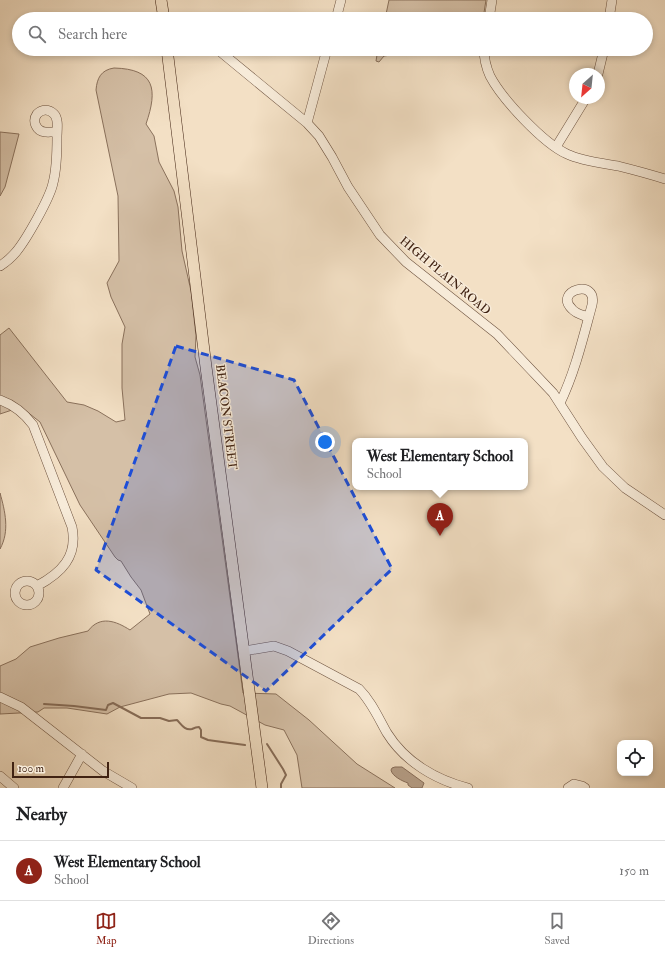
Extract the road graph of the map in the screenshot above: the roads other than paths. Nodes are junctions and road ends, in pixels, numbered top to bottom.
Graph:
1 (161, 0) edge
2 (341, 0) edge
3 (492, 0) edge
4 (612, 0) edge
5 (163, 12) edge
6 (338, 12) edge
7 (490, 12) edge
8 (610, 12) edge
9 (168, 56) edge
10 (226, 56) edge
11 (325, 56) edge
12 (485, 56) edge
13 (602, 56) edge
14 (599, 68) edge
15 (582, 104) edge
16 (307, 123) junction
17 (57, 132) dead end
18 (556, 147) junction
19 (665, 179) edge
20 (0, 266) edge
21 (588, 317) dead end
22 (0, 400) edge
23 (560, 402) junction
24 (665, 515) edge
25 (37, 586) dead end
26 (244, 650) junction
27 (0, 696) edge
28 (82, 754) junction
29 (0, 776) edge
30 (14, 788) edge
31 (63, 788) edge
32 (132, 788) edge
33 (262, 788) edge
34 (468, 788) edge
35 (568, 788) edge
36 (585, 788) edge

1 - 5 main road
2 - 6 street
3 - 7 street
4 - 8 street
9 - 26 main road, BEACON STREET
10 - 16 street, HIGH PLAIN ROAD
11 - 16 street
12 - 18 street
13 - 14 street
15 - 18 street
16 - 23 street, HIGH PLAIN ROAD
17 - 20 street
18 - 19 street
21 - 23 street
22 - 25 street
23 - 24 street, HIGH PLAIN ROAD
26 - 33 main road, BEACON STREET
26 - 34 street
27 - 28 street
28 - 31 street
28 - 32 street
29 - 30 street
35 - 36 street

